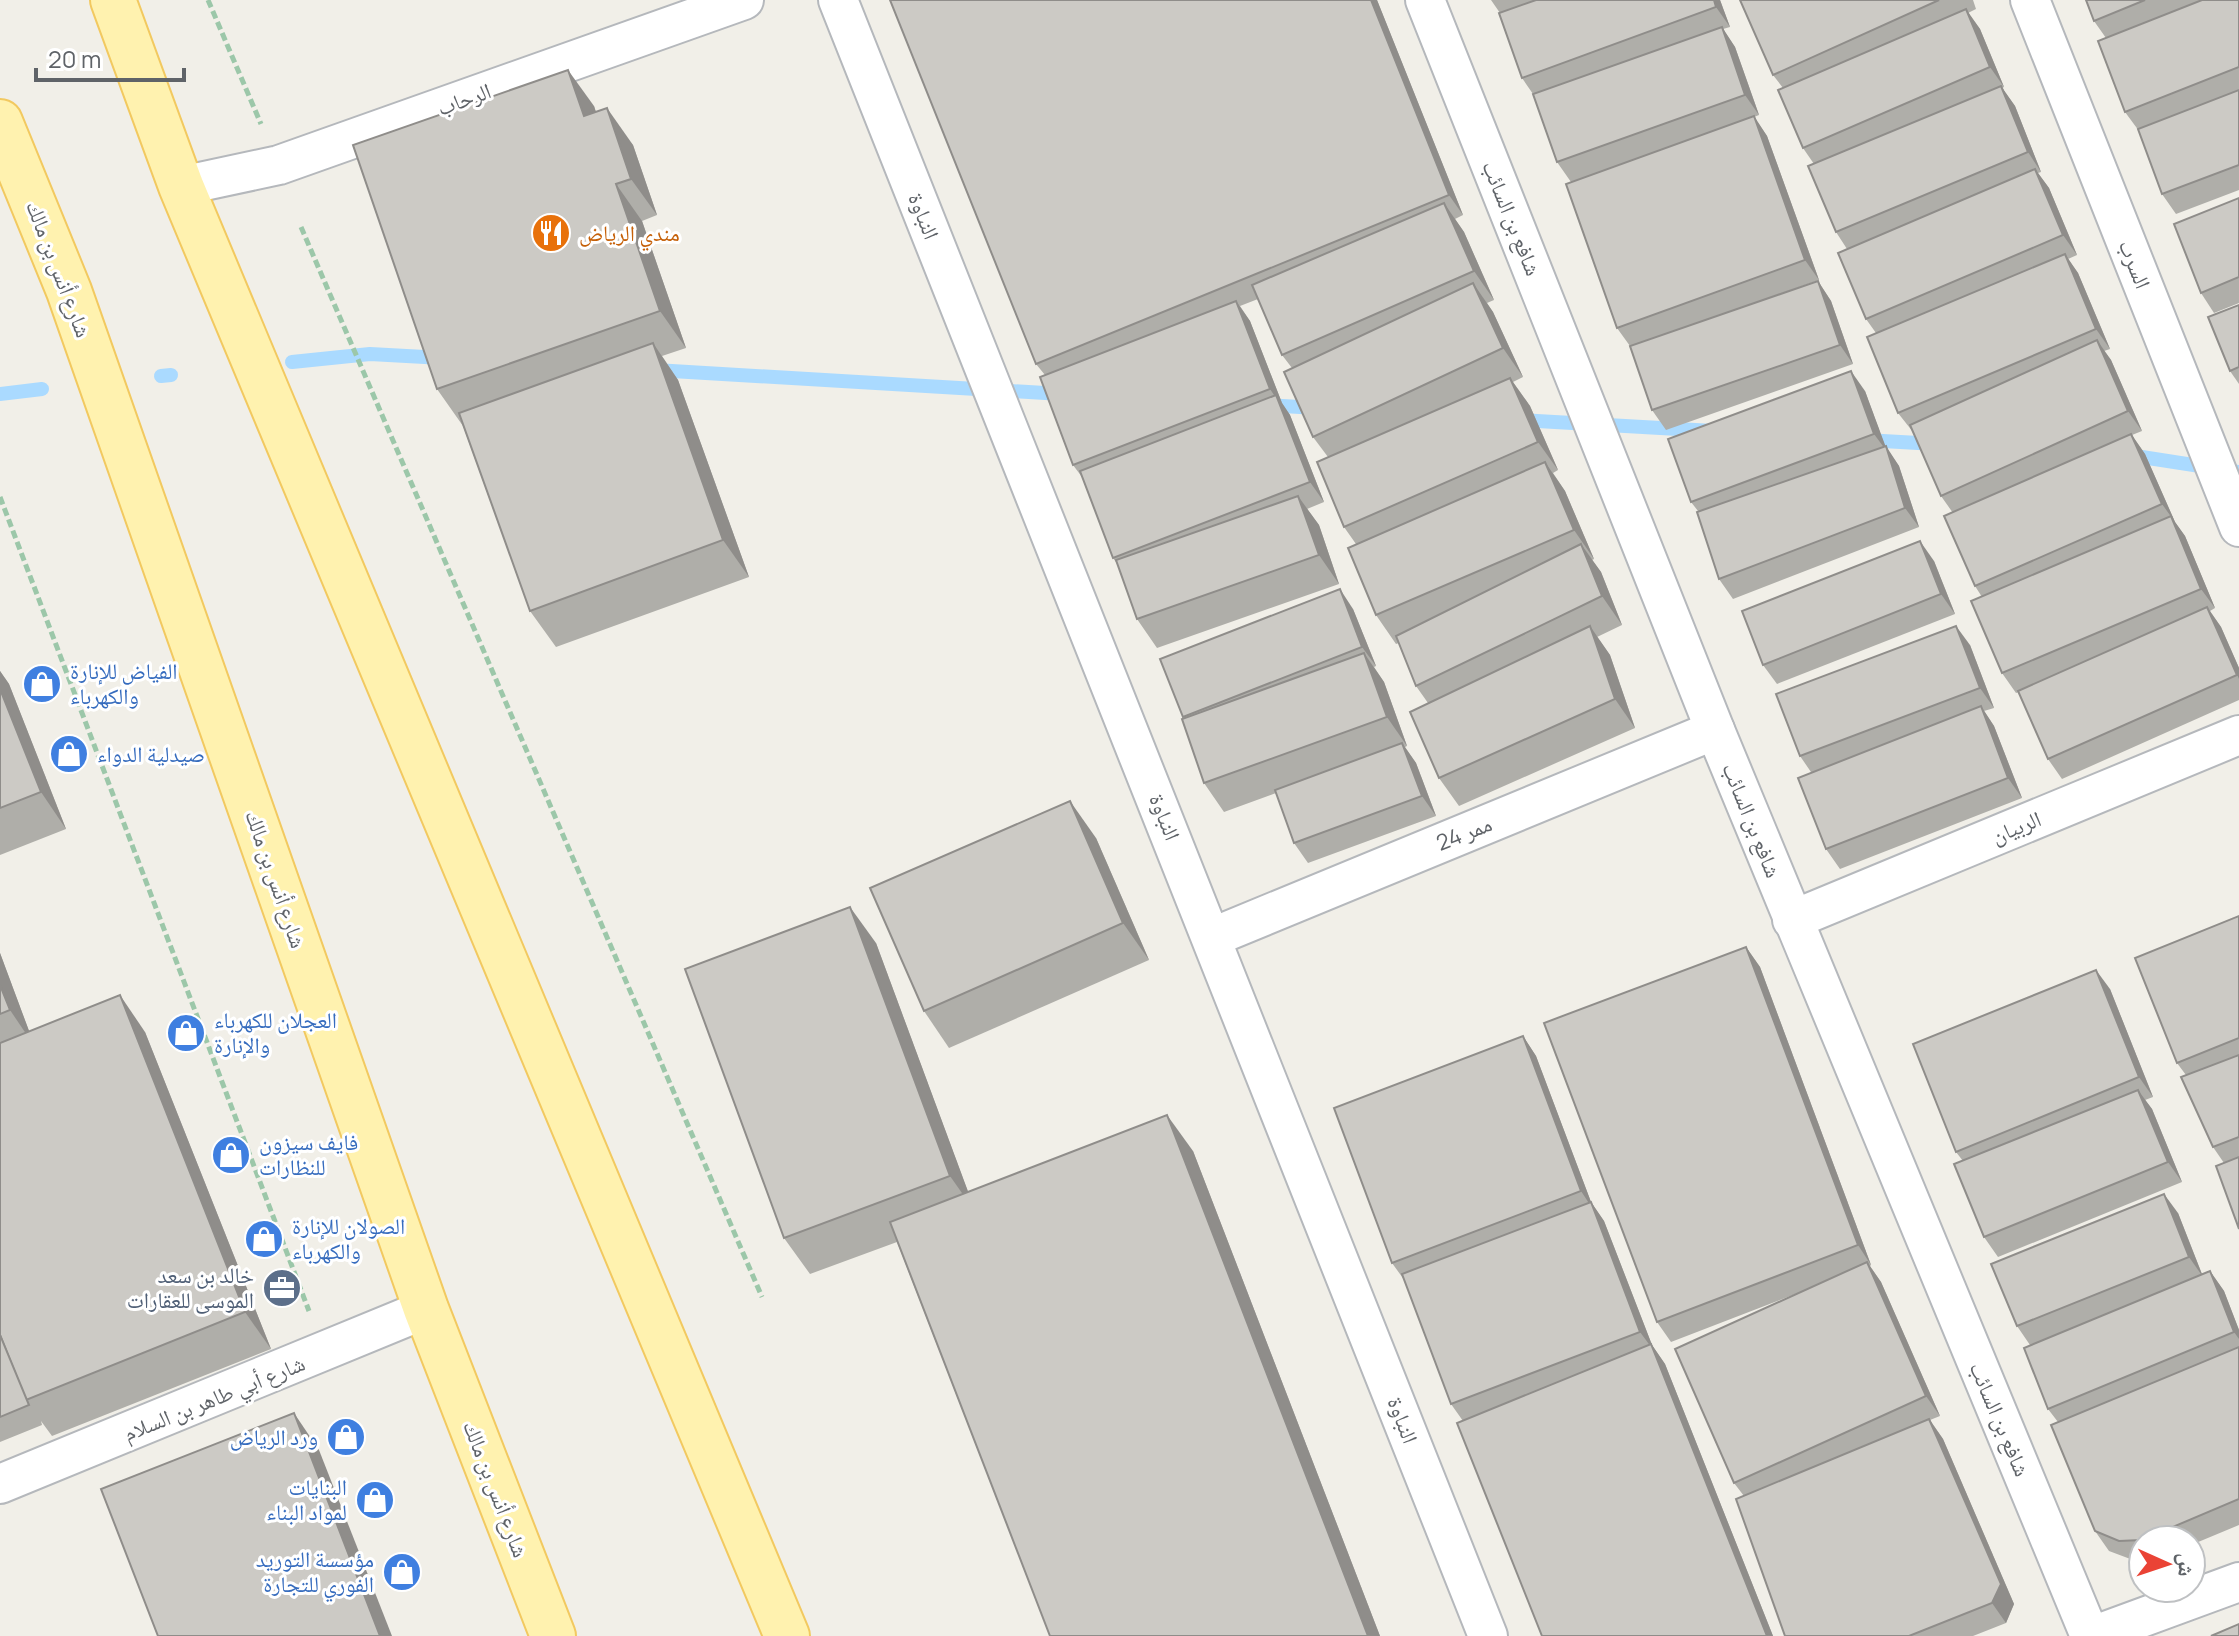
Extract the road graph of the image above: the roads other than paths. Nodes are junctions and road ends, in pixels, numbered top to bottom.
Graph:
1 (113, 0) edge
2 (744, 0) edge
3 (838, 0) edge
4 (1425, 0) edge
5 (2030, 0) edge
6 (0, 122) edge
7 (181, 186) junction
8 (2239, 527) edge
9 (1715, 730) junction
10 (2239, 735) edge
11 (1792, 920) junction
12 (1213, 937) junction
13 (426, 1309) junction
14 (0, 1484) edge
15 (2239, 1582) edge
16 (553, 1636) edge
17 (787, 1636) edge
18 (1488, 1636) edge
19 (2091, 1636) edge

1 - 7 main road
2 - 7 street, الرحاب
3 - 12 street, النباوة
4 - 9 street, شافع بن السائب
5 - 8 street, السرب
6 - 13 main road, شارع أنس بن مالك
7 - 17 main road
9 - 11 street, شافع بن السائب
9 - 12 street, ممر 24
10 - 11 street, الربيان
11 - 19 street, شافع بن السائب
12 - 18 street, النباوة
13 - 14 street, شارع أبي طاهر بن السلام
13 - 16 main road, شارع أنس بن مالك
15 - 19 street

